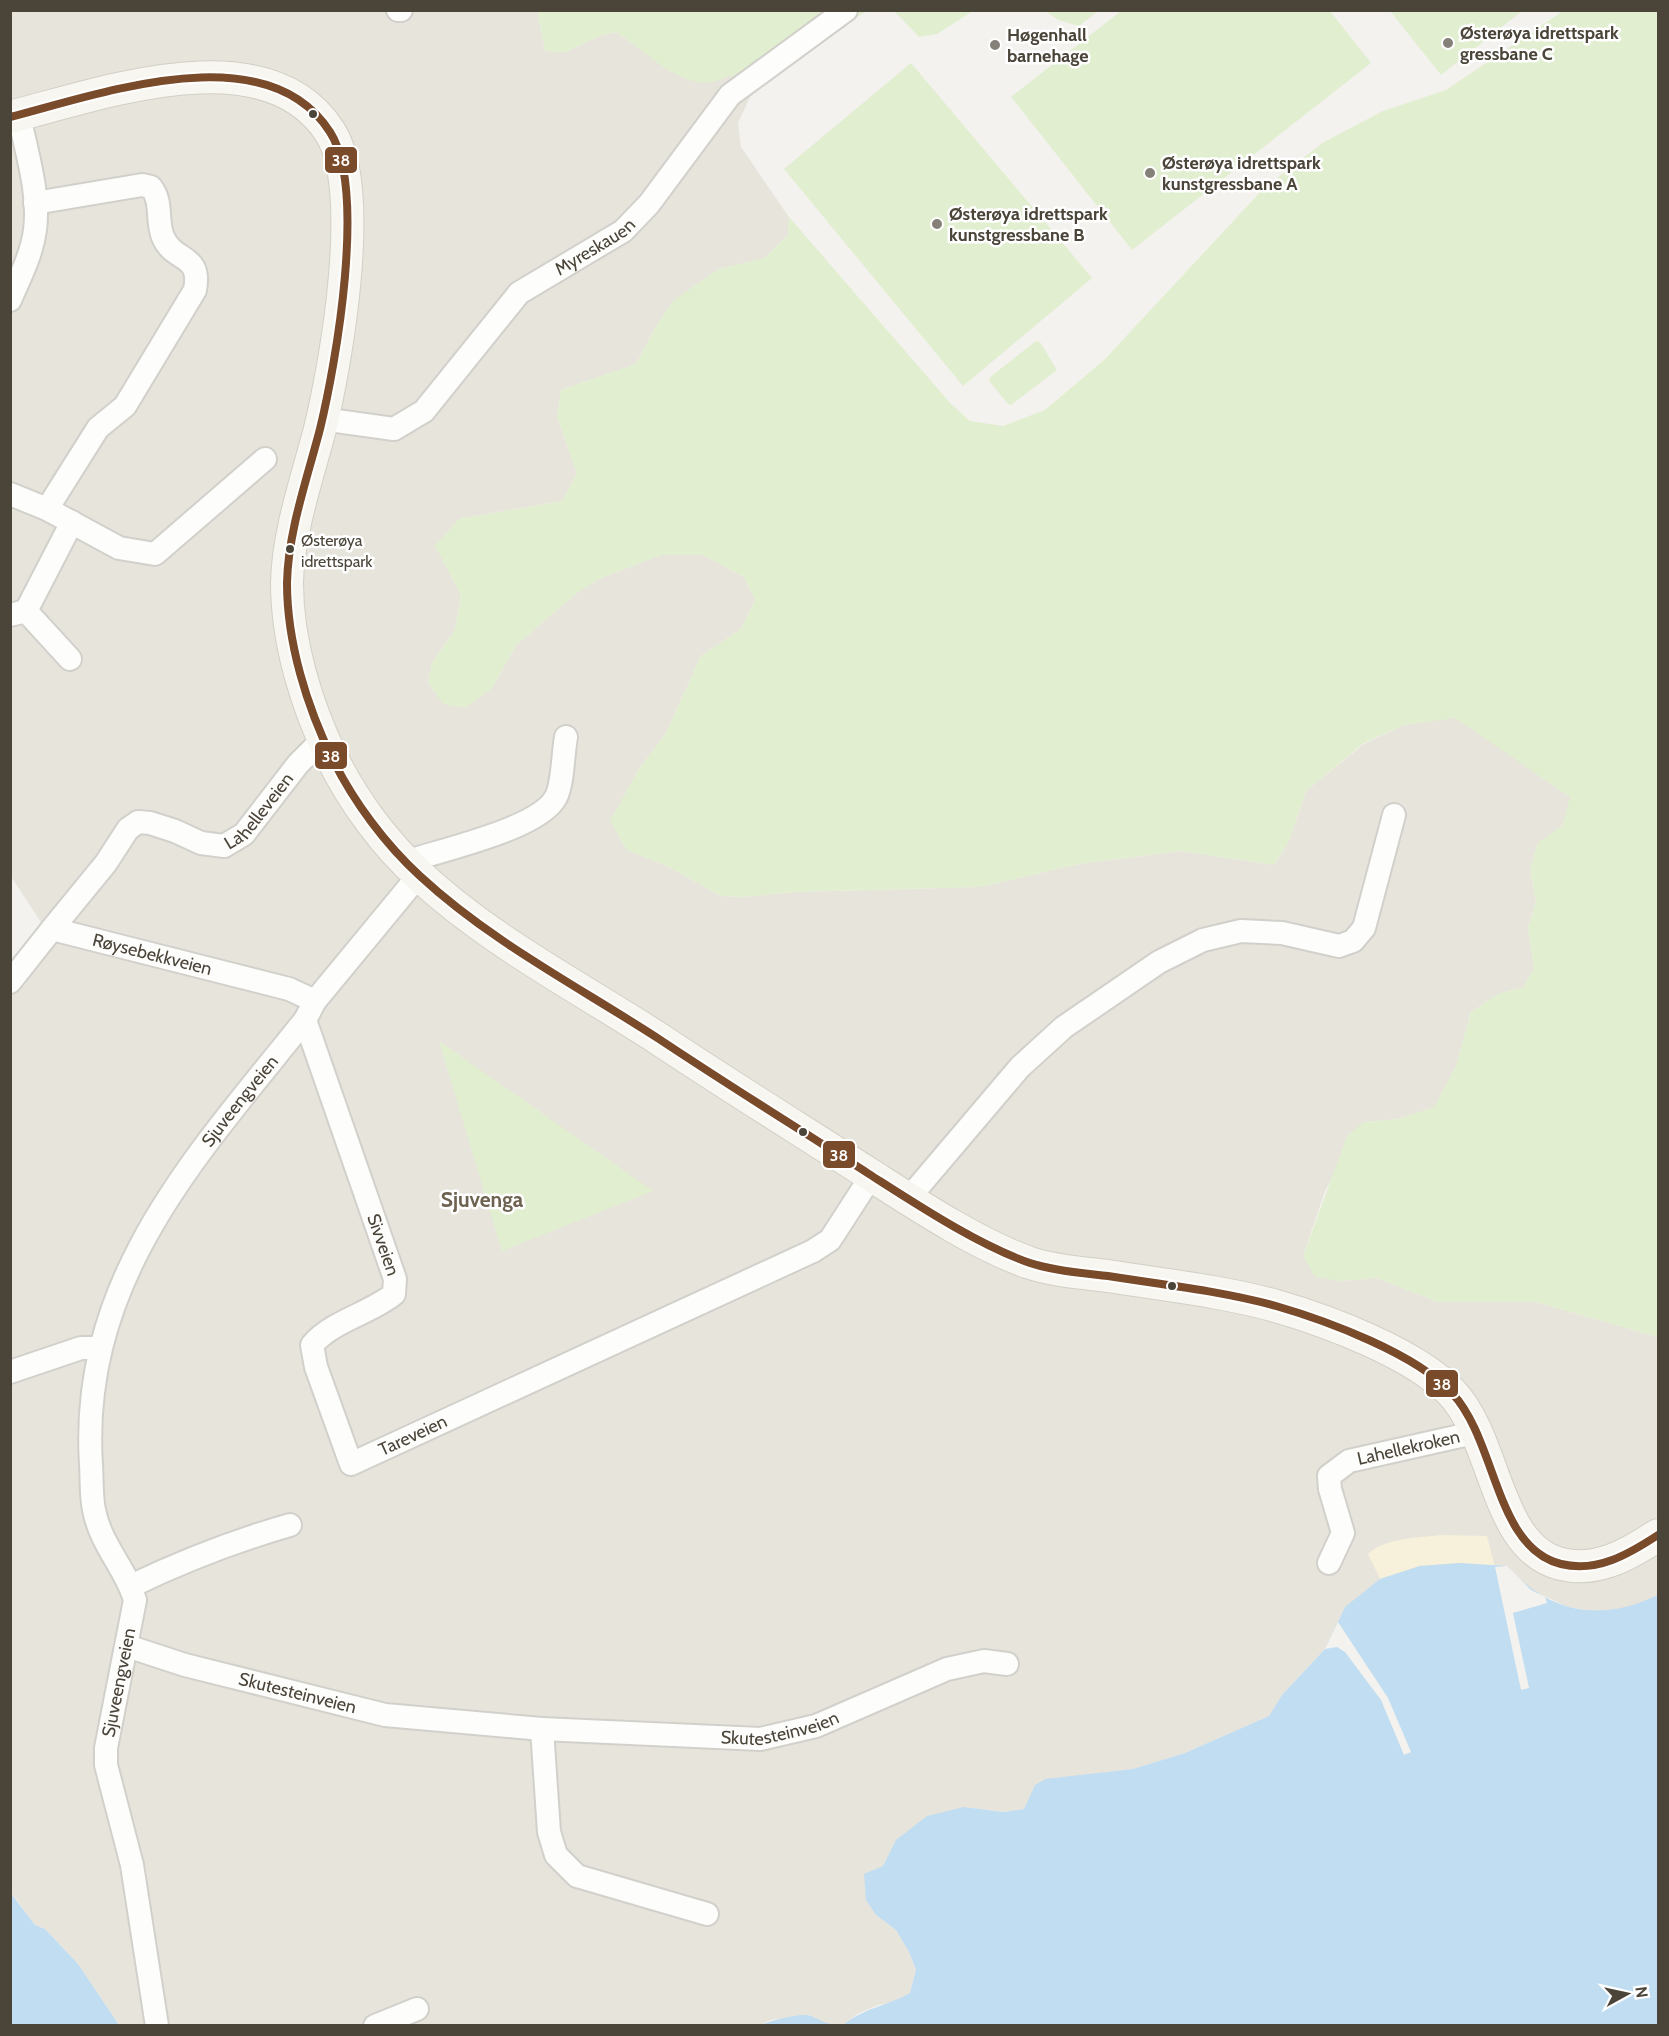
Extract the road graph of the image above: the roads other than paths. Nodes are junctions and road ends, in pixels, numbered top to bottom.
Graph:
1 (846, 10) edge
2 (15, 116) edge
3 (35, 203) junction
4 (19, 258) edge
5 (10, 300) edge
6 (322, 419) junction
7 (265, 459) dead end
8 (10, 494) edge
9 (47, 509) junction
10 (72, 522) junction
11 (18, 613) edge
12 (70, 659) dead end
13 (566, 737) dead end
14 (323, 739) junction
15 (1394, 815) dead end
16 (412, 868) junction
17 (52, 929) junction
18 (10, 982) edge
19 (310, 1010) junction
20 (872, 1175) junction
21 (908, 1199) junction
22 (99, 1348) junction
23 (10, 1372) edge
24 (1478, 1432) junction
25 (351, 1464) joint
26 (290, 1525) dead end
27 (1659, 1536) edge
28 (1329, 1563) dead end
29 (131, 1586) junction
30 (127, 1646) junction
31 (1007, 1664) dead end
32 (542, 1729) junction
33 (707, 1914) dead end
34 (417, 2009) dead end
35 (157, 2025) edge
36 (375, 2025) edge

1 - 6 street, Myreskauen
2 - 3 street
2 - 6 street
3 - 4 street
3 - 9 street
4 - 5 street
6 - 14 street
7 - 10 street
8 - 9 street
9 - 10 street
10 - 11 street
11 - 12 street
13 - 16 street
14 - 16 street
14 - 17 street, Lahelleveien
15 - 21 street
16 - 19 street, Sjuveengveien
16 - 20 street
17 - 18 street
17 - 19 street, Røysebekkveien
19 - 22 street, Sjuveengveien
19 - 25 street, Sivveien
20 - 21 street
20 - 25 street, Tareveien
21 - 24 street
22 - 23 street
22 - 29 street, Sjuveengveien
24 - 27 street
24 - 28 street, Lahellekroken
26 - 29 street
29 - 30 street, Sjuveengveien
30 - 32 street, Skutesteinveien
30 - 35 street, Sjuveengveien
31 - 32 street, Skutesteinveien
32 - 33 street
34 - 36 street

